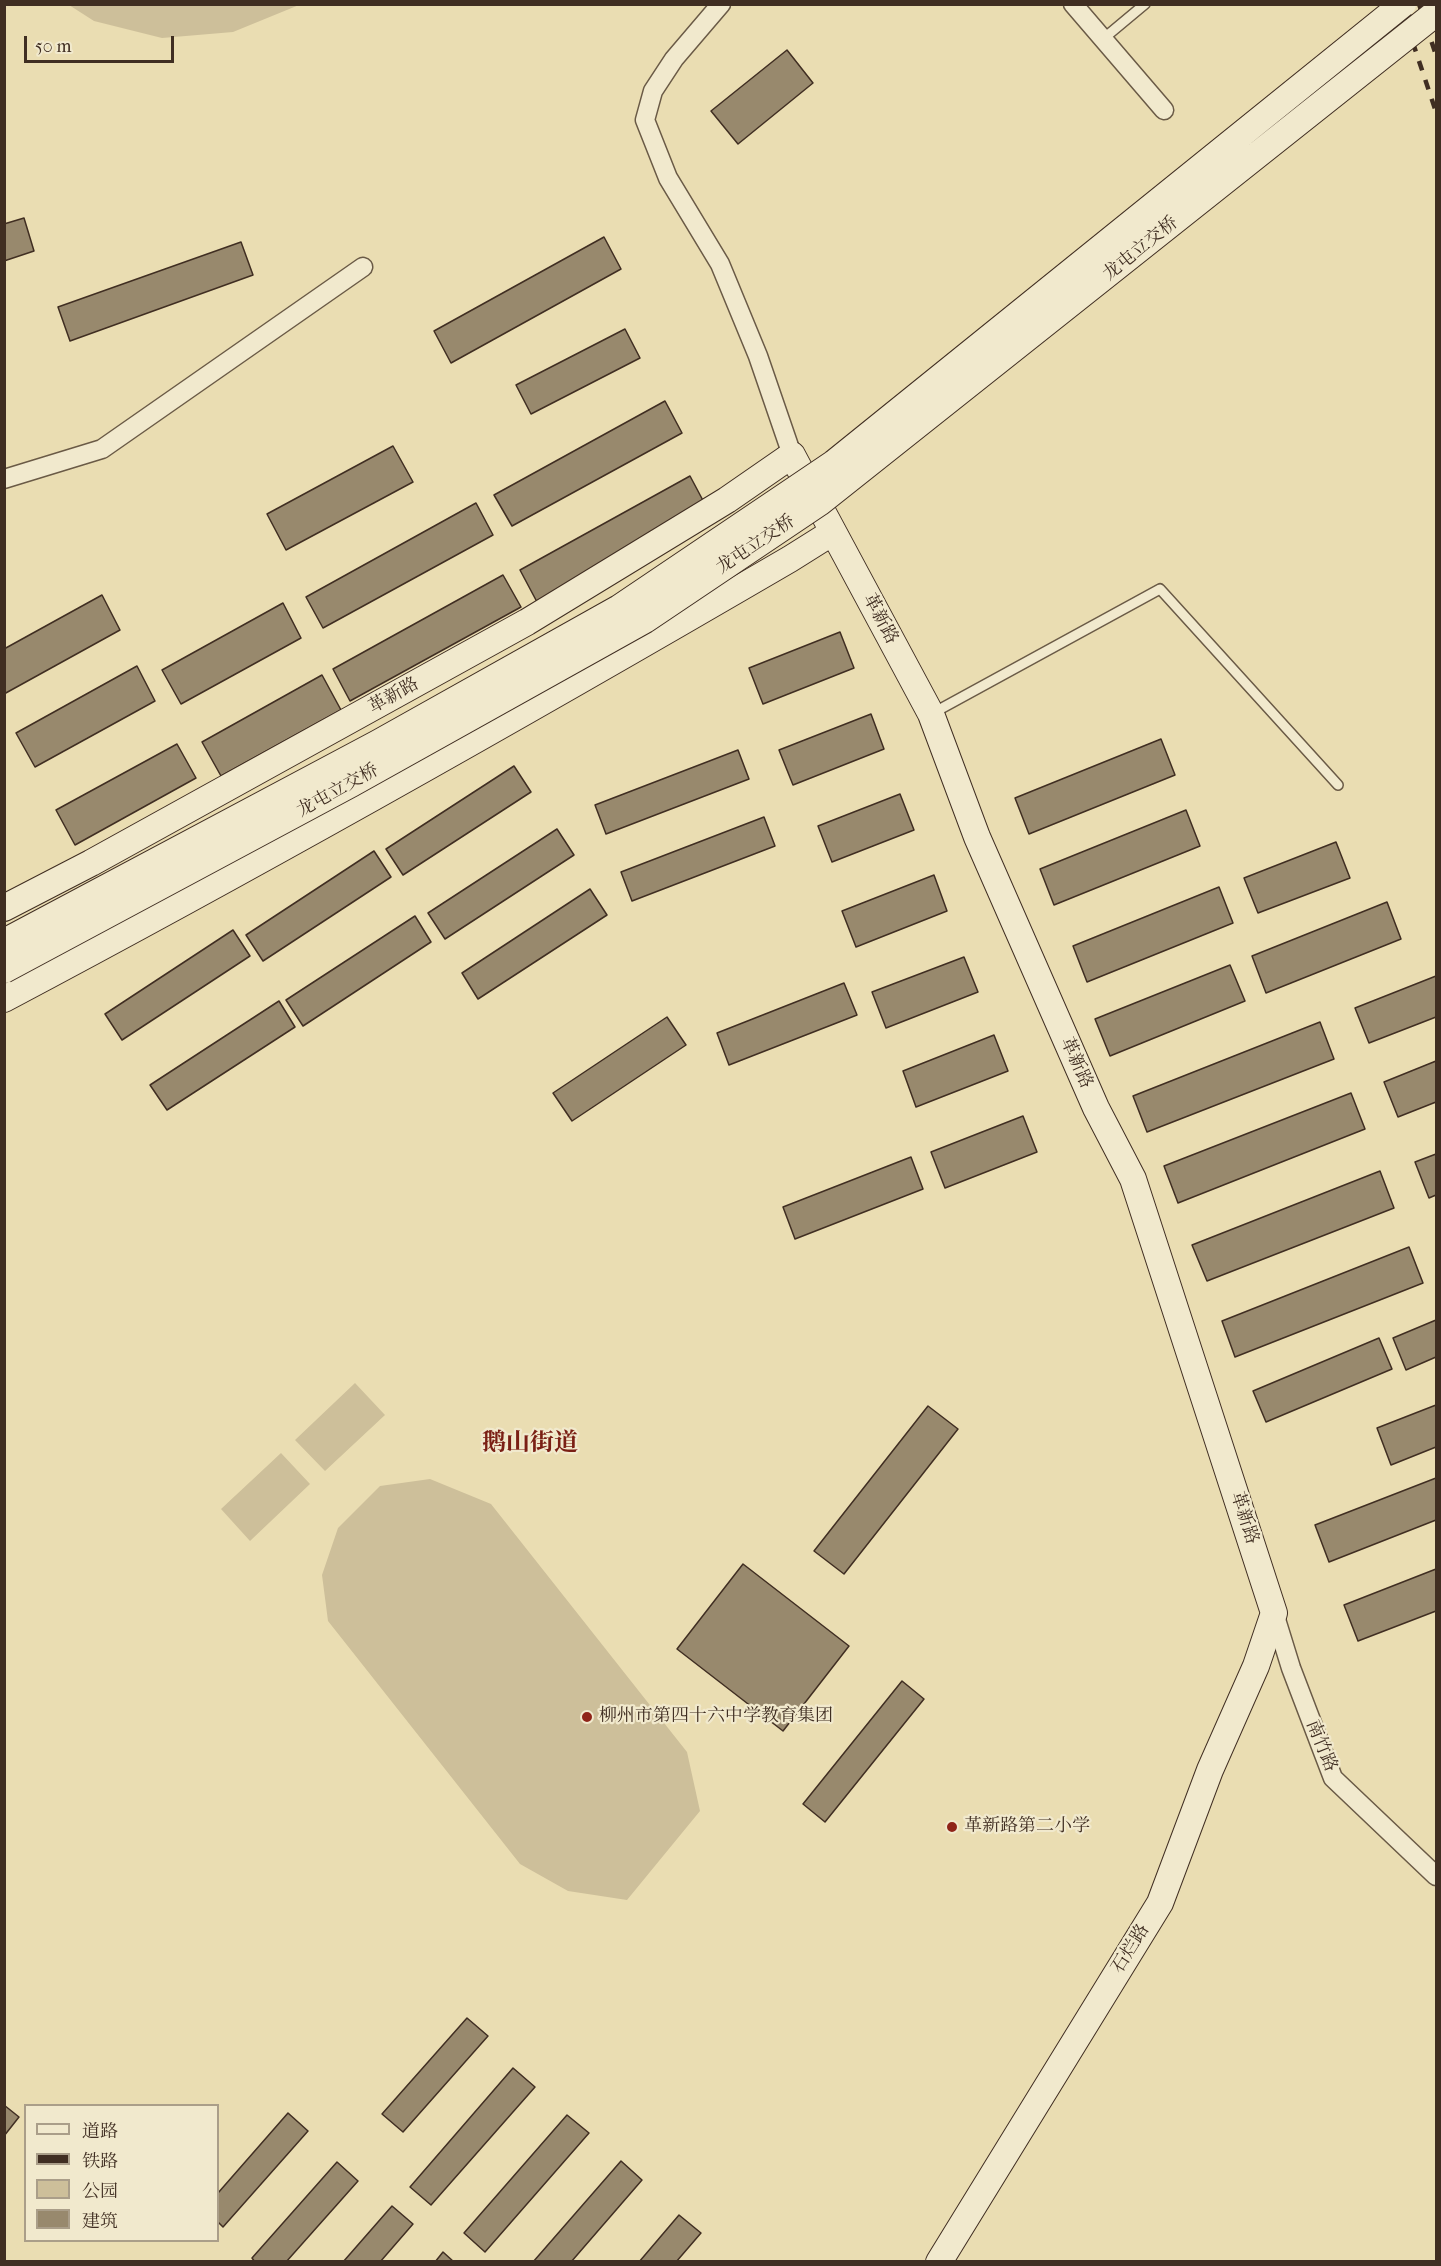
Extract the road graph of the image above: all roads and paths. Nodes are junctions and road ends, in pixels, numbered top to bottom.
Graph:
1 (721, 4) edge
2 (1073, 4) edge
3 (1145, 4) edge
4 (1403, 4) edge
5 (1437, 13) edge
6 (1103, 39) junction
7 (1164, 110) dead end
8 (363, 267) dead end
9 (792, 455) junction
10 (4, 479) edge
11 (833, 532) junction
12 (931, 714) junction
13 (1338, 785) dead end
14 (4, 908) edge
15 (4, 942) edge
16 (4, 970) edge
17 (4, 999) edge
18 (1274, 1613) junction
19 (1437, 1876) edge
20 (939, 2262) edge

1 - 9 street
2 - 6 street
3 - 6 lane
4 - 15 street, 龙屯立交桥, bridge
5 - 16 street, 龙屯立交桥, bridge
6 - 7 street
8 - 10 street
9 - 11 street, 革新路
9 - 14 street, 革新路
11 - 12 street, 革新路
11 - 17 street
12 - 13 lane
12 - 18 street, 革新路
18 - 19 street, 南竹路
18 - 20 street, 石烂路

